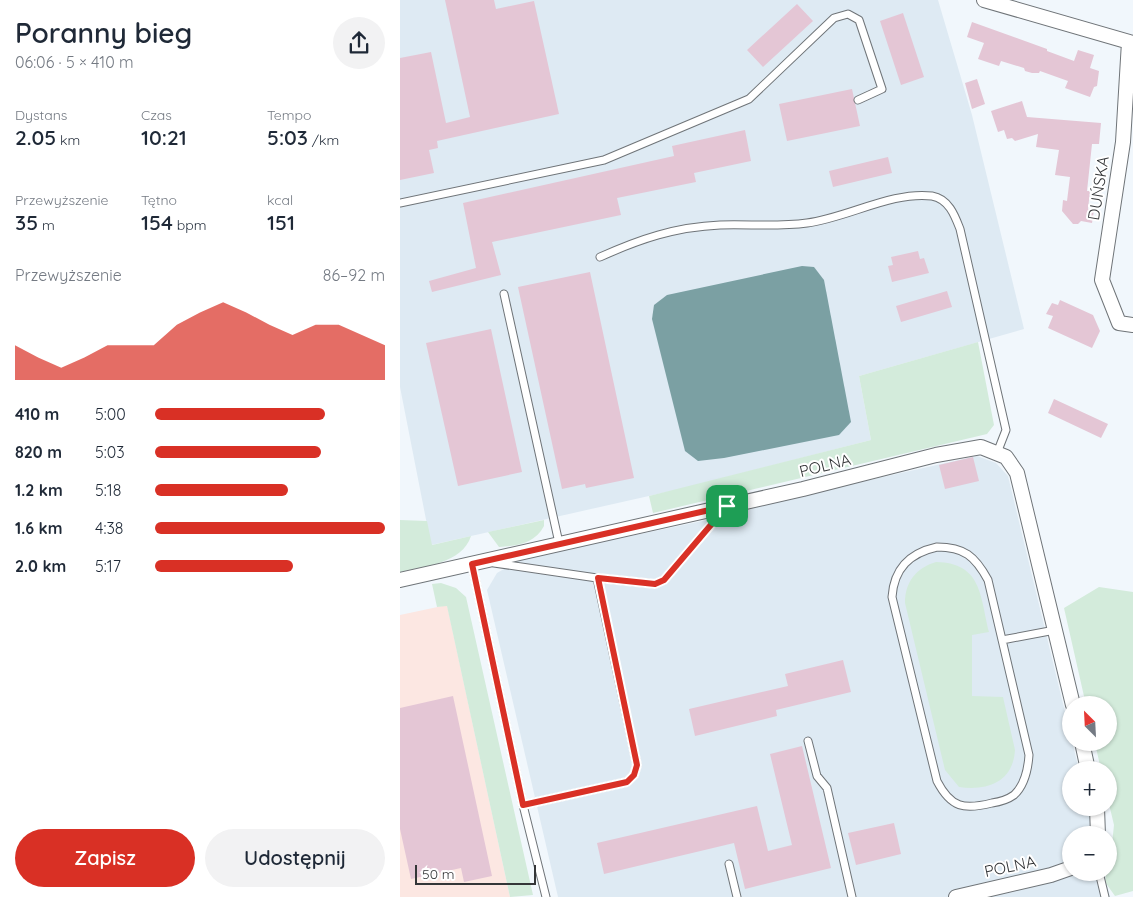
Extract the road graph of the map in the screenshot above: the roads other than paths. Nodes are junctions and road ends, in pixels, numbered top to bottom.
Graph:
1 (984, 0) edge
2 (1131, 42) edge
3 (858, 100) dead end
4 (400, 203) edge
5 (600, 257) dead end
6 (504, 294) dead end
7 (1133, 325) edge
8 (997, 453) junction
9 (727, 506) junction
10 (560, 543) junction
11 (477, 563) junction
12 (598, 578) junction
13 (400, 580) edge
14 (1054, 630) junction
15 (1002, 640) junction
16 (1071, 696) edge
17 (808, 741) dead end
18 (523, 805) junction
19 (729, 864) dead end
20 (1062, 871) edge
21 (1101, 881) edge
22 (546, 897) edge
23 (737, 897) edge
24 (852, 897) edge
25 (956, 897) edge
26 (1105, 897) edge

1 - 2 street
2 - 7 street, DUŃSKA
3 - 4 lane
5 - 8 lane
6 - 10 lane
8 - 9 street, POLNA
8 - 14 street
9 - 10 street, POLNA
9 - 12 lane
10 - 11 street, POLNA
11 - 12 lane
11 - 13 street, POLNA
11 - 18 lane
12 - 18 lane
14 - 15 lane
14 - 16 street
15 - 15 lane
17 - 24 lane
18 - 22 lane
19 - 23 lane
20 - 25 street, POLNA
21 - 26 lane

